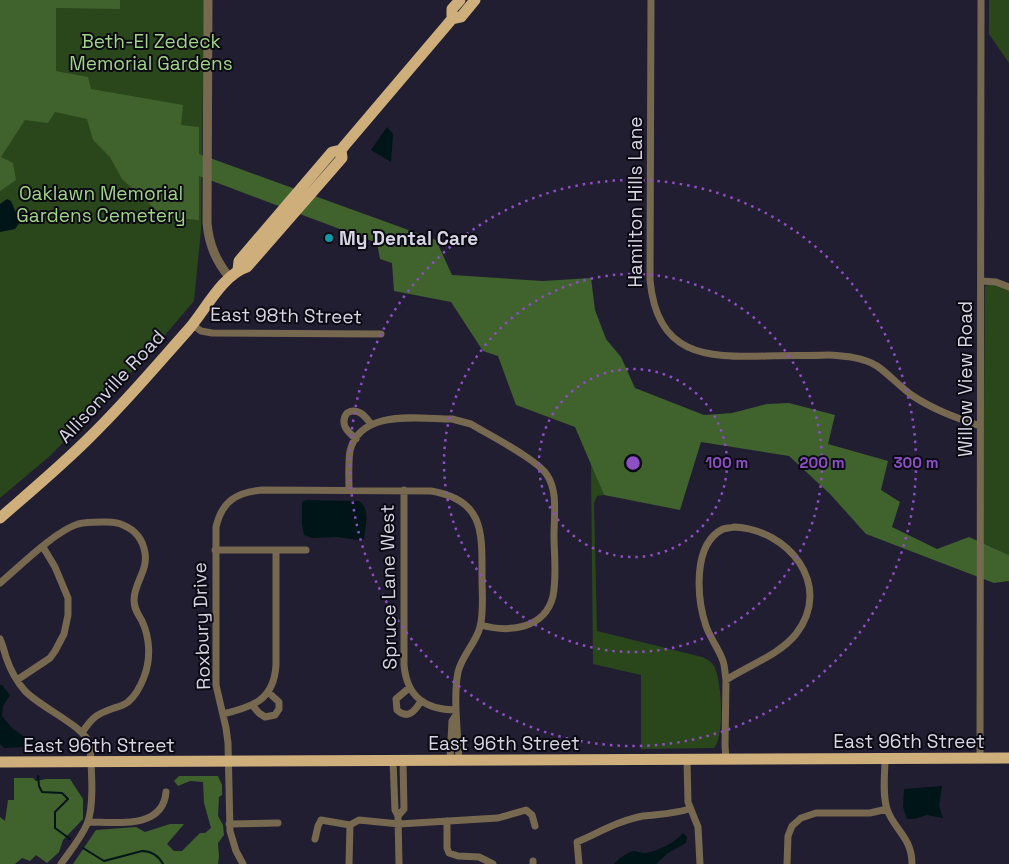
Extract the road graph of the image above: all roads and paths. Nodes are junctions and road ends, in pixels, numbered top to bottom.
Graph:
1 (208, 0) edge
2 (460, 0) edge
3 (476, 0) edge
4 (651, 0) edge
5 (980, 0) edge
6 (452, 19) junction
7 (234, 274) junction
8 (981, 281) junction
9 (1009, 287) edge
10 (193, 325) junction
11 (381, 334) dead end
12 (371, 424) junction
13 (980, 426) junction
14 (356, 439) junction
15 (349, 490) junction
16 (404, 490) junction
17 (0, 518) edge
18 (43, 547) junction
19 (215, 550) junction
20 (306, 550) dead end
21 (276, 551) junction
22 (0, 583) edge
23 (481, 626) junction
24 (0, 639) edge
25 (17, 680) junction
26 (726, 680) junction
27 (409, 688) junction
28 (268, 692) junction
29 (421, 701) junction
30 (252, 705) junction
31 (456, 713) junction
32 (223, 714) junction
33 (82, 733) junction
34 (885, 758) junction
35 (980, 758) junction
36 (1009, 758) edge
37 (726, 759) junction
38 (454, 760) junction
39 (686, 760) junction
40 (398, 761) junction
41 (0, 762) edge
42 (90, 762) junction
43 (229, 762) junction
44 (166, 792) dead end
45 (689, 809) junction
46 (887, 809) junction
47 (399, 820) junction
48 (447, 821) junction
49 (88, 822) junction
50 (278, 823) dead end
51 (229, 824) junction
52 (350, 825) junction
53 (535, 826) dead end
54 (315, 839) dead end
55 (62, 864) edge
56 (243, 864) edge
57 (350, 864) edge
58 (399, 864) edge
59 (494, 864) edge
60 (579, 864) edge
61 (700, 864) edge
62 (787, 864) edge
63 (912, 864) edge

1 - 7 street
2 - 6 main road, Allisonville Road
3 - 6 main road, Allisonville Road
4 - 13 street, Hamilton Hills Lane
5 - 8 street, Willow View Road
6 - 7 main road, Allisonville Road
7 - 10 main road, Allisonville Road
8 - 9 street
8 - 13 street, Willow View Road
10 - 11 street, East 98th Street
10 - 17 main road, Allisonville Road
12 - 14 street
12 - 14 street
12 - 23 street
13 - 35 street, Willow View Road
14 - 15 street
15 - 16 street
15 - 19 street, Roxbury Drive
16 - 23 street
16 - 27 street, Spruce Lane West
18 - 22 street
18 - 25 street
18 - 33 street
19 - 21 street
19 - 32 street, Roxbury Drive
20 - 21 street
21 - 28 street
23 - 31 street
24 - 25 street
25 - 33 street
26 - 26 street
26 - 37 street
27 - 29 street, Spruce Lane West
27 - 29 street
28 - 30 street
28 - 30 street
29 - 31 street, Spruce Lane West
30 - 32 street
31 - 38 street
32 - 43 street, Roxbury Drive
33 - 42 street
34 - 35 main road, East 96th Street
34 - 37 main road, East 96th Street
34 - 46 street
35 - 36 main road, East 96th Street
37 - 39 main road, East 96th Street
38 - 39 main road, East 96th Street
38 - 40 main road, East 96th Street
39 - 45 street
40 - 43 main road, East 96th Street
40 - 47 street
41 - 42 main road, East 96th Street
42 - 43 main road, East 96th Street
42 - 49 street
43 - 51 street, Roxbury Drive
44 - 49 street
45 - 60 street
45 - 61 street
46 - 62 street
46 - 63 street
47 - 48 street
47 - 52 street
47 - 58 street
48 - 53 street
48 - 59 street
49 - 55 street
50 - 51 street
51 - 56 street, Roxbury Drive
52 - 54 street
52 - 57 street

